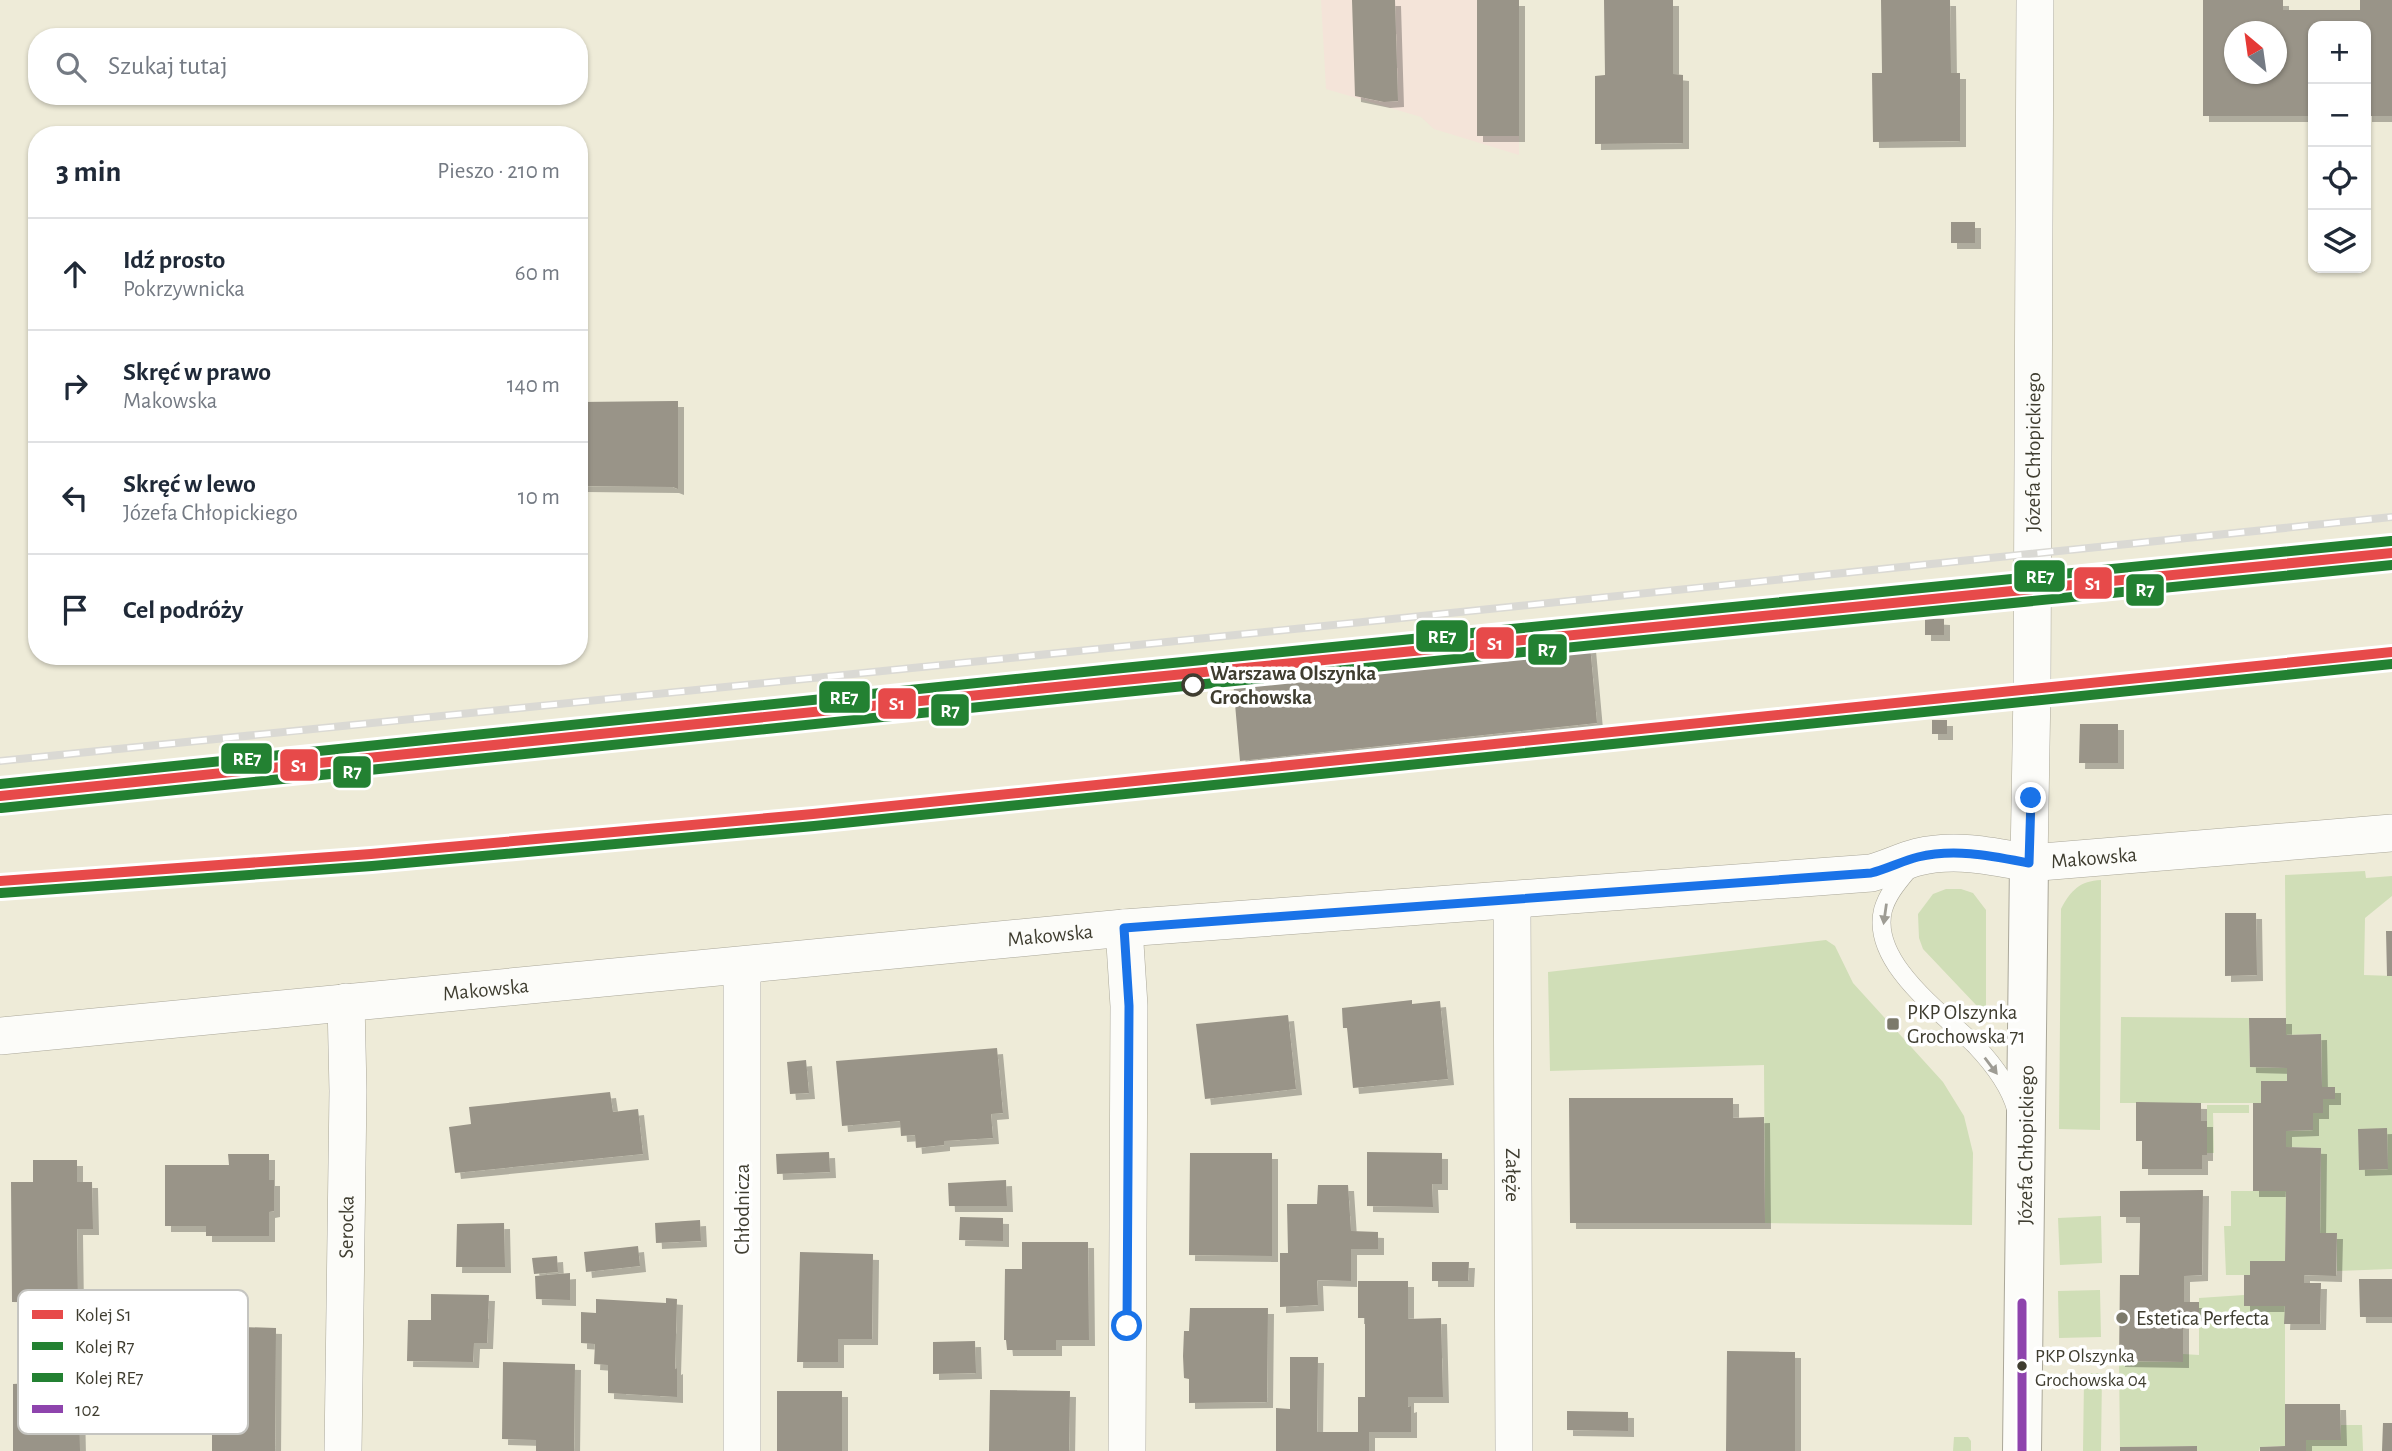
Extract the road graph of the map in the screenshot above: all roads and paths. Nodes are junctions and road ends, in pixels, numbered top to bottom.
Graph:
1 (2035, 0) edge
2 (2392, 833) edge
3 (1919, 857) junction
4 (2029, 863) junction
5 (1512, 900) junction
6 (1124, 928) junction
7 (742, 966) junction
8 (346, 1002) junction
9 (0, 1036) edge
10 (2024, 1142) junction
11 (343, 1451) edge
12 (742, 1451) edge
13 (1127, 1451) edge
14 (1514, 1451) edge
15 (2022, 1451) edge

1 - 4 street, Józefa Chłopickiego
2 - 4 street, Makowska
3 - 4 street, Makowska
3 - 5 street, Makowska
3 -> 10 lane
4 - 10 street, Józefa Chłopickiego
5 - 6 street, Makowska
5 - 14 street, Załęże
6 - 7 street, Makowska
6 - 13 street
7 - 8 street, Makowska
7 - 12 street, Chłodnicza
8 - 9 street, Makowska
8 - 11 street, Serocka
10 - 15 street, Józefa Chłopickiego

